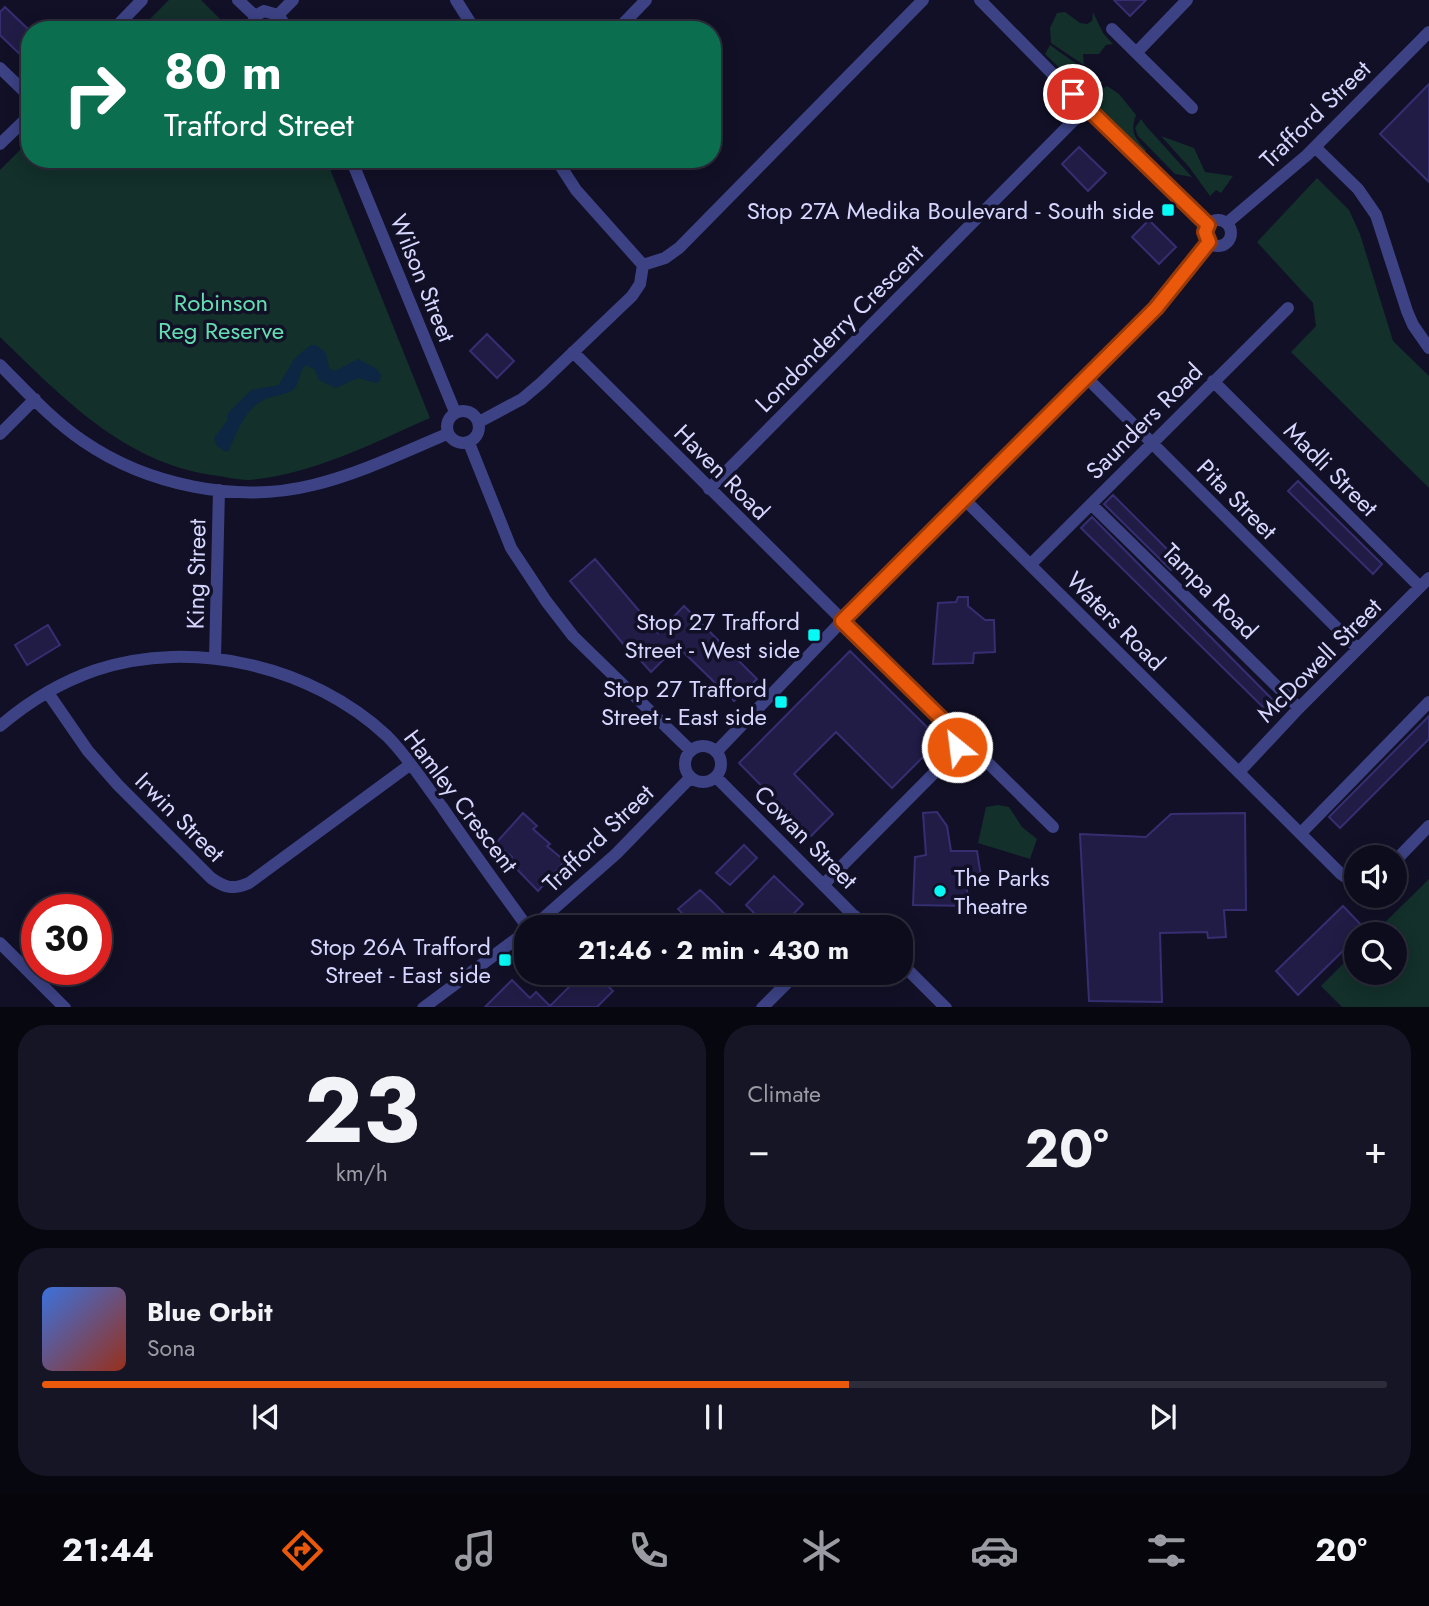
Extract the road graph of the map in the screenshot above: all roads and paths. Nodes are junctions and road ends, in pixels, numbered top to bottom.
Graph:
1 (142, 0) edge
2 (238, 0) edge
3 (293, 0) edge
4 (456, 0) edge
5 (646, 0) edge
6 (923, 0) edge
7 (980, 0) edge
8 (1187, 0) edge
9 (278, 15) junction
10 (255, 16) junction
11 (122, 21) edge
12 (254, 21) edge
13 (282, 21) edge
14 (469, 21) edge
15 (626, 21) edge
16 (1112, 29) dead end
17 (1429, 33) edge
18 (1136, 52) junction
19 (0, 68) edge
20 (21, 88) edge
21 (1087, 108) junction
22 (1192, 108) dead end
23 (21, 124) edge
24 (0, 144) edge
25 (1315, 147) junction
26 (355, 168) edge
27 (562, 168) edge
28 (1227, 223) junction
29 (1208, 225) junction
30 (1209, 242) junction
31 (643, 265) junction
32 (1288, 308) dead end
33 (1429, 348) edge
34 (573, 352) junction
35 (0, 365) edge
36 (1087, 377) junction
37 (1213, 381) junction
38 (35, 399) junction
39 (455, 412) junction
40 (479, 422) junction
41 (0, 434) edge
42 (447, 434) junction
43 (469, 443) junction
44 (1152, 443) junction
45 (709, 489) junction
46 (219, 490) junction
47 (964, 499) junction
48 (1091, 504) junction
49 (1030, 565) junction
50 (1424, 582) edge
51 (842, 621) junction
52 (1358, 649) junction
53 (215, 658) junction
54 (48, 693) junction
55 (1429, 702) edge
56 (1299, 708) junction
57 (0, 726) edge
58 (958, 735) junction
59 (973, 748) junction
60 (958, 749) junction
61 (691, 751) junction
62 (716, 752) junction
63 (411, 764) junction
64 (1239, 772) junction
65 (691, 777) junction
66 (716, 777) junction
67 (1429, 826) edge
68 (1053, 827) dead end
69 (1301, 833) junction
70 (1407, 849) edge
71 (1344, 876) edge
72 (823, 885) junction
73 (519, 915) edge
74 (545, 915) edge
75 (854, 915) edge
76 (514, 940) edge
77 (0, 943) edge
78 (913, 974) edge
79 (785, 985) edge
80 (65, 1007) edge
81 (423, 1007) edge
82 (762, 1007) edge
83 (946, 1007) edge

1 - 11 street
2 - 10 street
3 - 9 street
4 - 14 street
5 - 15 street
6 - 31 street
7 - 21 street
8 - 18 street
9 - 10 street
9 - 13 street
10 - 12 street
16 - 18 street
17 - 25 street, Trafford Street
18 - 22 street
19 - 20 street
21 - 29 street
21 - 45 street, Londonderry Crescent
23 - 24 street
25 - 28 street, Trafford Street
25 - 33 street
26 - 39 street, Wilson Street
27 - 31 street
28 - 29 street
28 - 30 street
29 - 30 street
30 - 36 street
31 - 34 street
32 - 37 street, Saunders Road
34 - 40 street
34 - 45 street, Haven Road
35 - 38 street
36 - 44 street, Pita Street
36 - 47 street
37 - 44 street, Saunders Road
37 - 50 street, Madli Street
38 - 41 street
38 - 46 street
39 - 40 street
39 - 42 street
40 - 43 street
42 - 43 street
42 - 46 street
43 - 61 street
44 - 48 street, Saunders Road
44 - 52 street, Pita Street
45 - 51 street, Haven Road
46 - 53 street, King Street
47 - 49 street, Waters Road
47 - 51 street
48 - 49 street, Saunders Road
48 - 56 street, Tampa Road
49 - 64 street, Waters Road
50 - 52 street, McDowell Street
51 - 58 street, Haven Road
51 - 62 street
52 - 56 street, McDowell Street
53 - 54 street, Hamley Crescent
53 - 63 street, Hamley Crescent
54 - 57 street, Hamley Crescent
54 - 63 street, Irwin Street
55 - 69 street
56 - 64 street, McDowell Street
58 - 59 street
58 - 60 street
59 - 60 street
59 - 68 street
60 - 72 street
61 - 62 street
61 - 65 street
62 - 66 street
63 - 73 street, Hamley Crescent
64 - 69 street, Waters Road
65 - 66 street
65 - 74 street, Trafford Street
66 - 72 street, Cowan Street
67 - 70 street
69 - 71 street, Waters Road
72 - 75 street, Cowan Street
76 - 81 street, Trafford Street
77 - 80 street
78 - 83 street
79 - 82 street

